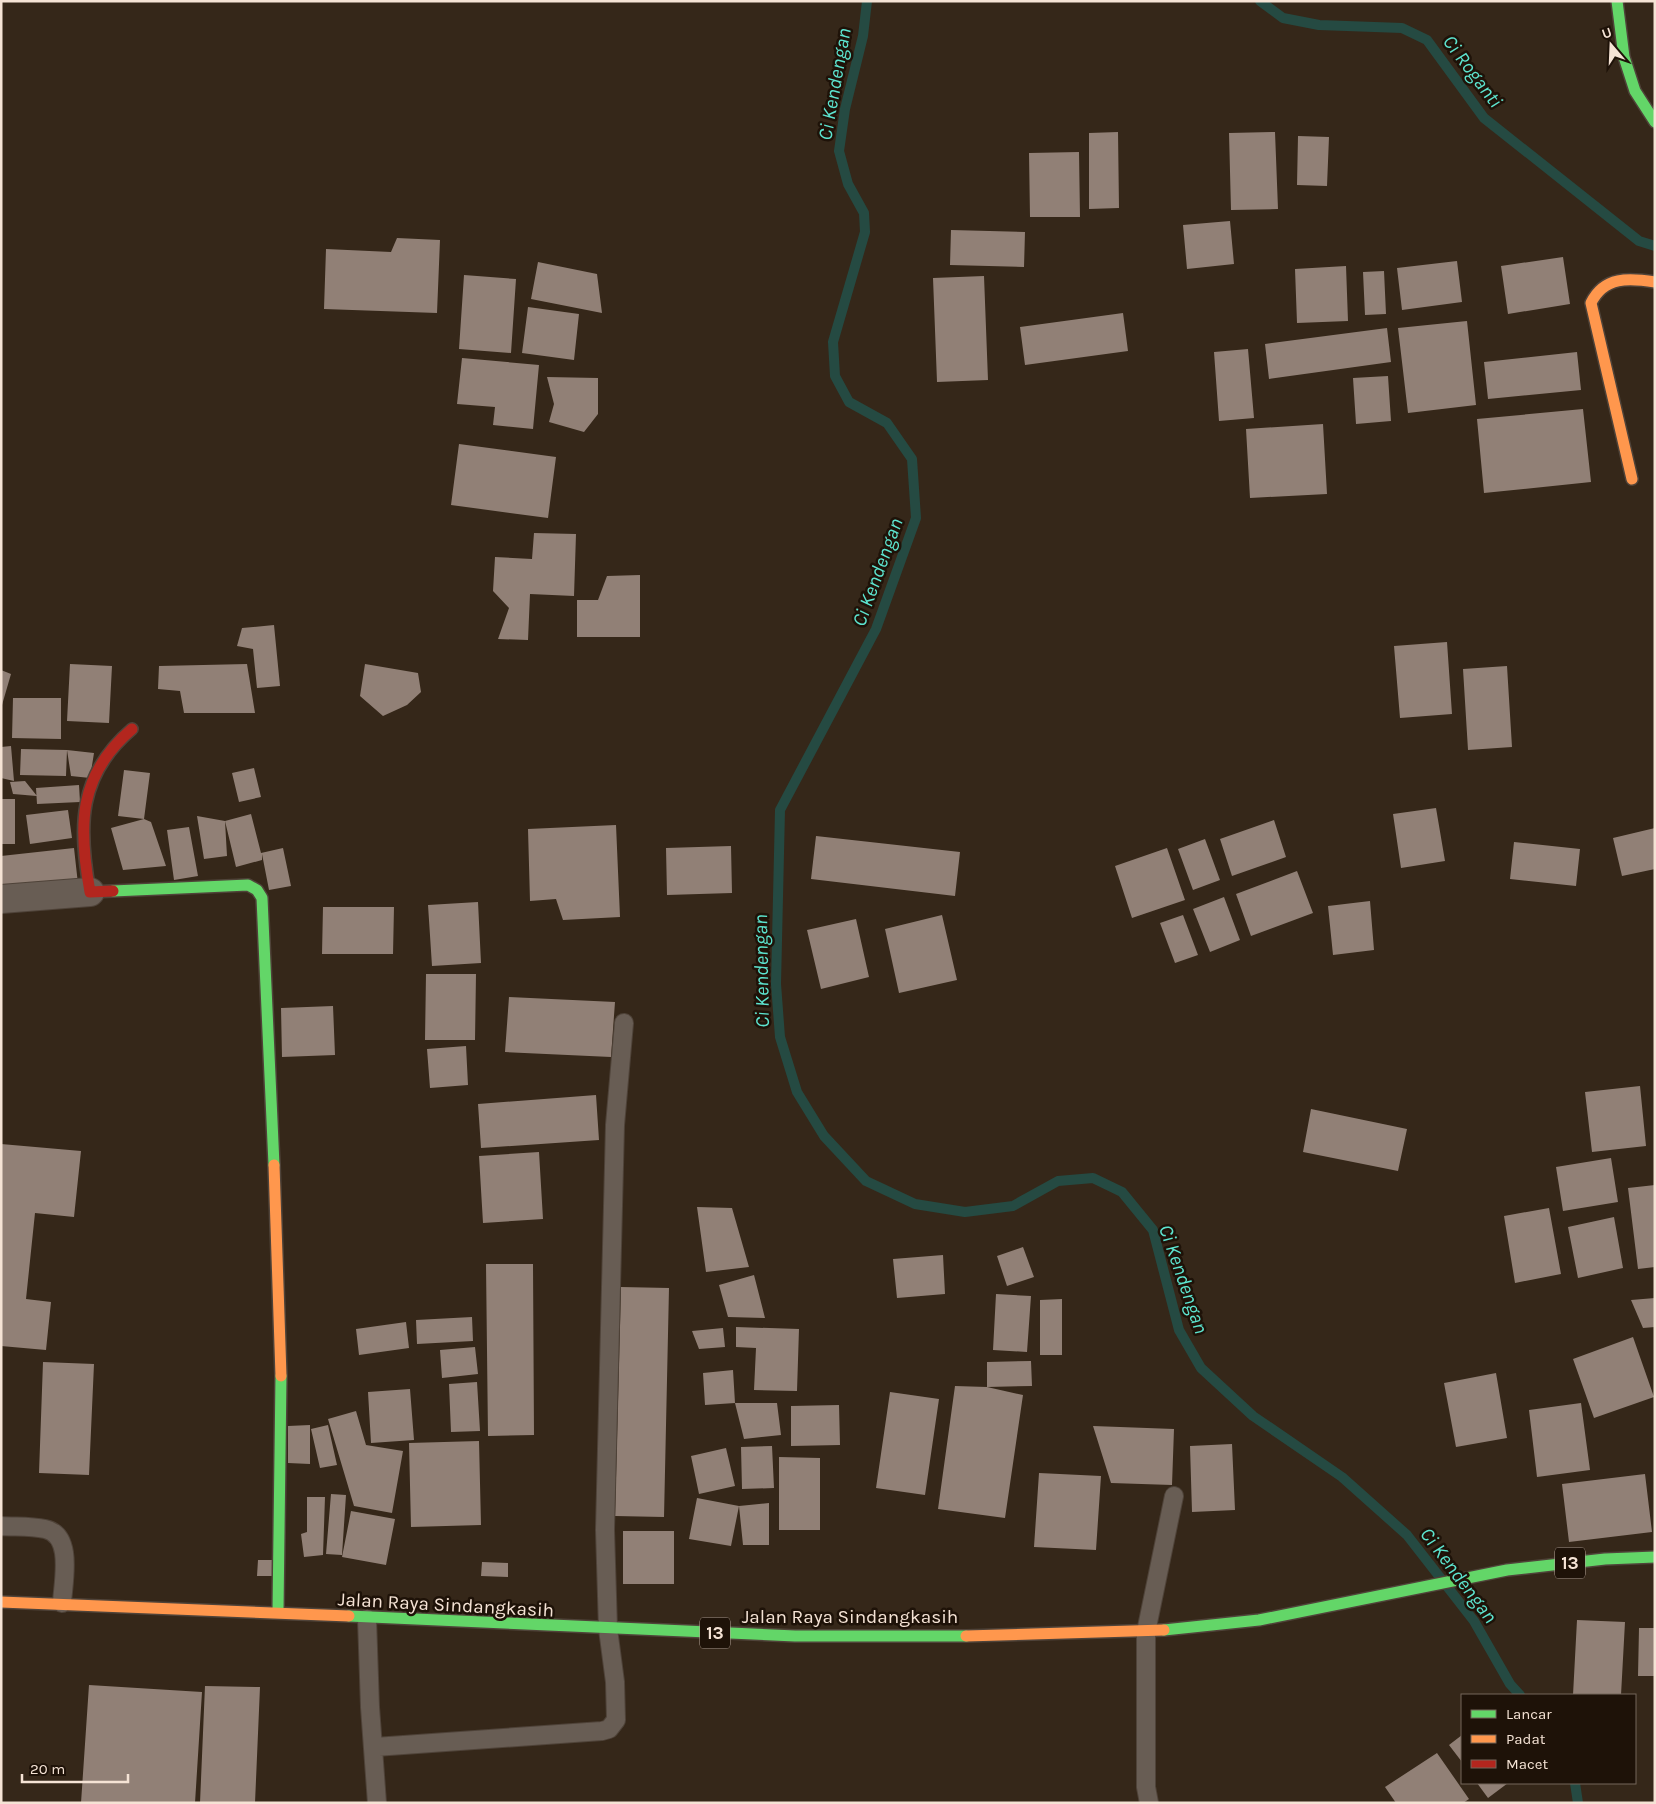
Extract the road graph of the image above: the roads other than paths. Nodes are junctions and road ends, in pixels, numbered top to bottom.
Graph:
1 (1617, 1) edge
2 (1655, 122) edge
3 (1655, 282) edge
4 (1632, 479) dead end
5 (132, 729) dead end
6 (90, 892) junction
7 (1, 899) edge
8 (624, 1023) dead end
9 (1174, 1496) dead end
10 (1, 1526) edge
11 (1655, 1557) edge
12 (1, 1602) edge
13 (62, 1603) junction
14 (278, 1611) junction
15 (367, 1618) junction
16 (608, 1629) junction
17 (1146, 1632) junction
18 (375, 1747) junction
19 (377, 1803) edge
20 (1148, 1803) edge

1 - 2 main road
3 - 4 main road
5 - 6 main road
6 - 7 street
6 - 14 main road
8 - 16 lane
9 - 17 lane
10 - 13 lane
11 - 17 main road, Jalan Raya Sindangkasih / 13
12 - 13 main road, Jalan Raya Sindangkasih / 13
13 - 14 main road, Jalan Raya Sindangkasih / 13
14 - 15 main road, Jalan Raya Sindangkasih / 13
15 - 16 main road, Jalan Raya Sindangkasih / 13
15 - 18 lane
16 - 17 main road, Jalan Raya Sindangkasih / 13
16 - 18 lane
17 - 20 lane
18 - 19 lane

